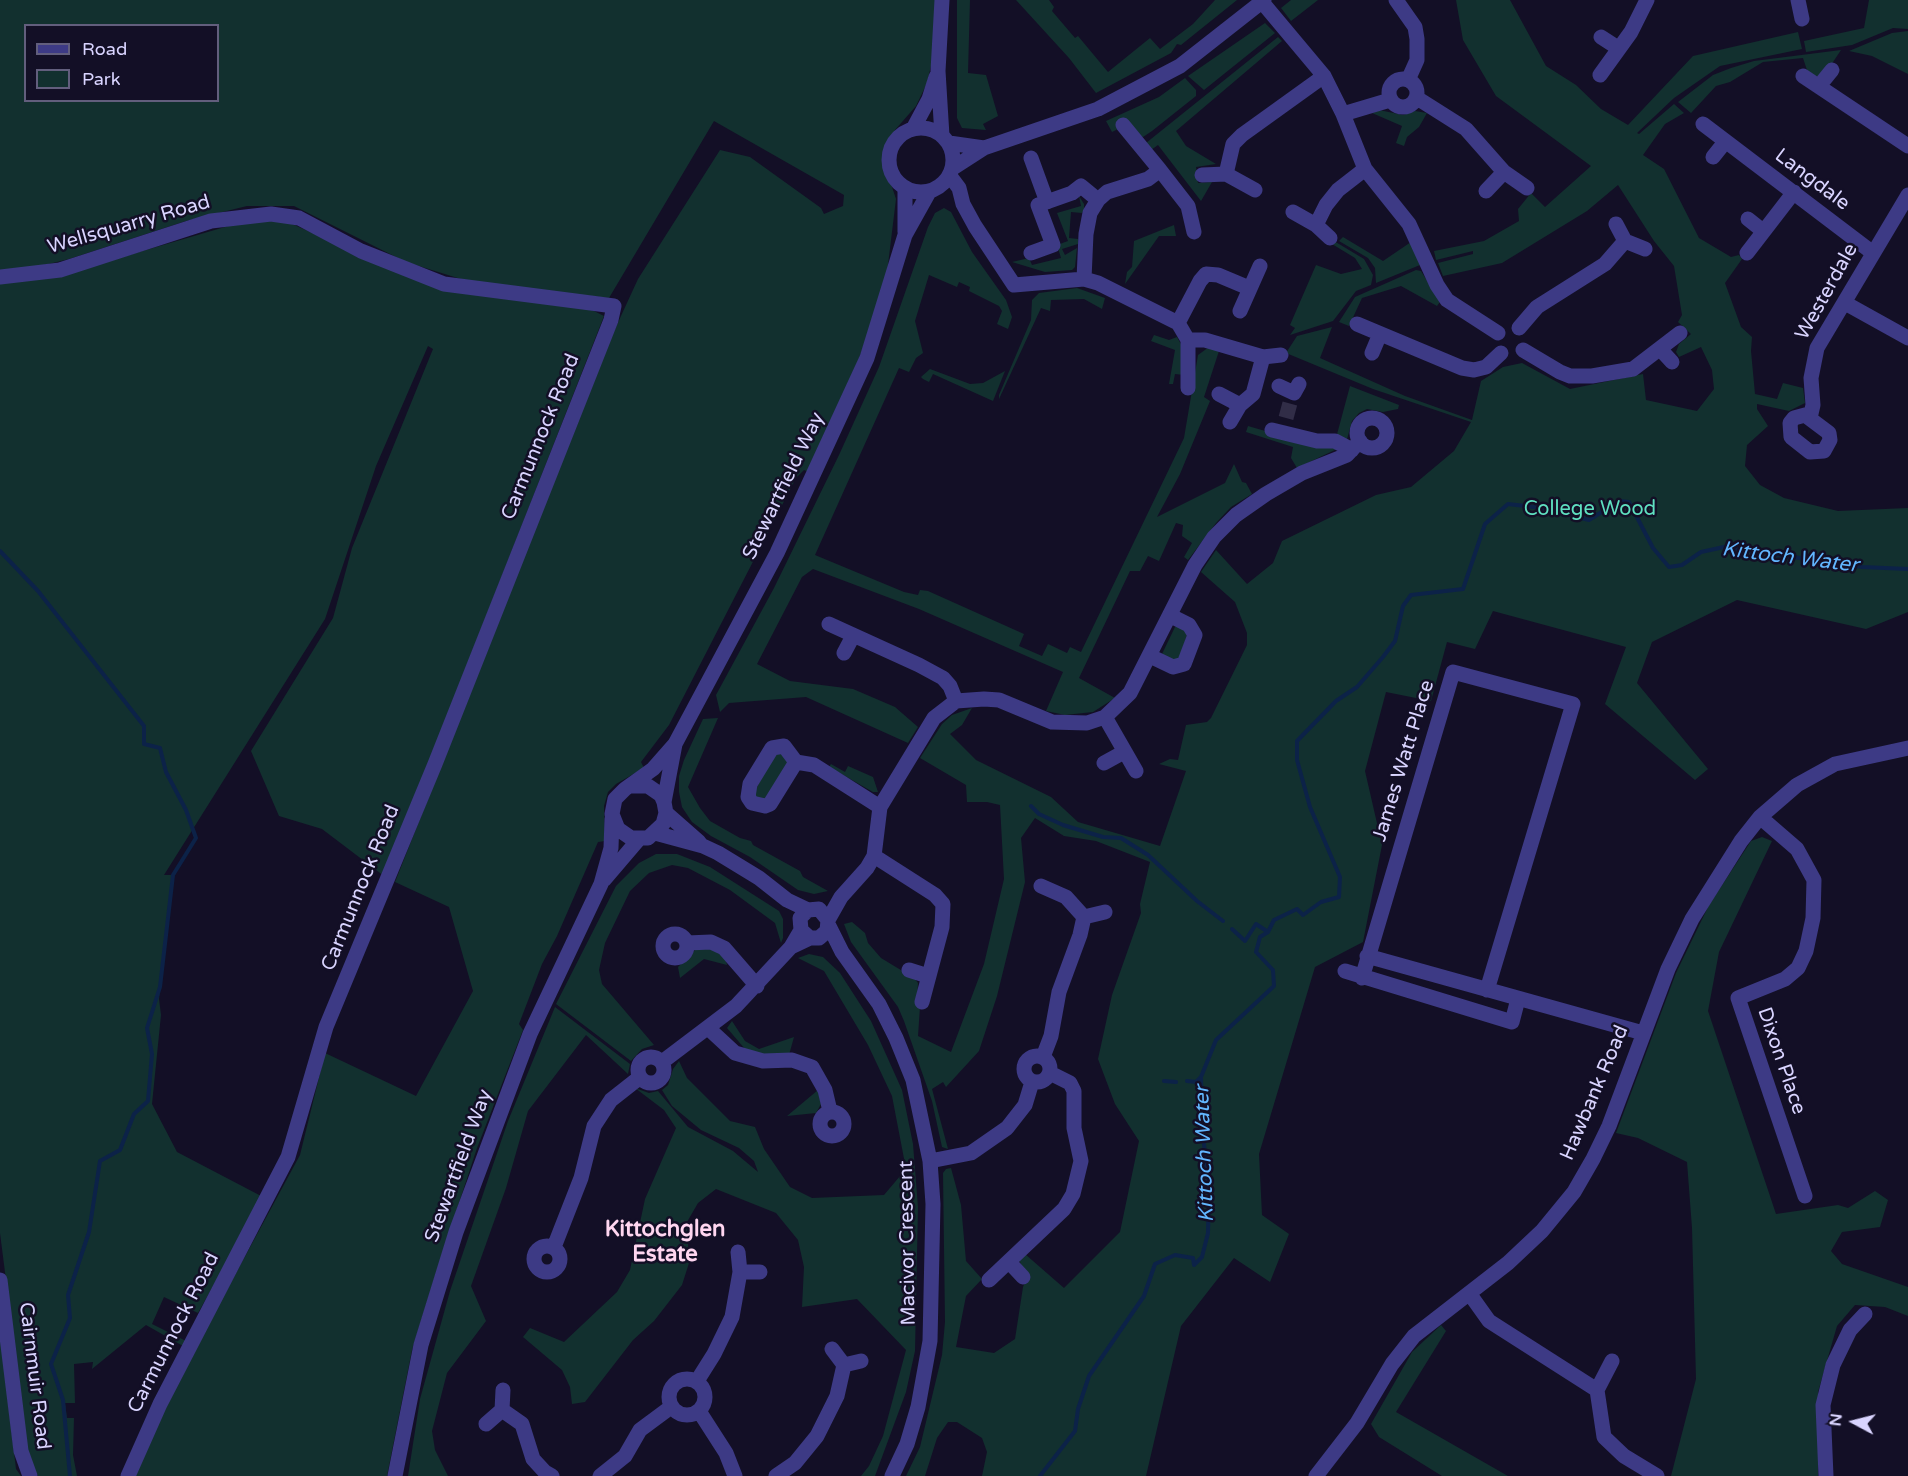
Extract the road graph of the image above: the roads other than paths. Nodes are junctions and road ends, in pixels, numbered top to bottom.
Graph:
1 (942, 0) edge
2 (1647, 0) edge
3 (1798, 0) edge
4 (1263, 1) edge
5 (1406, 4) edge
6 (1802, 19) dead end
7 (1601, 37) dead end
8 (1618, 48) junction
9 (1832, 70) dead end
10 (938, 71) junction
11 (1600, 75) dead end
12 (1324, 76) junction
13 (1803, 76) dead end
14 (1408, 80) junction
15 (1819, 86) junction
16 (1418, 98) junction
17 (1390, 100) junction
18 (1343, 114) junction
19 (1702, 124) dead end
20 (1123, 125) dead end
21 (914, 129) junction
22 (946, 140) junction
23 (1725, 142) junction
24 (1908, 146) edge
25 (984, 148) junction
26 (1713, 157) dead end
27 (1031, 158) dead end
28 (1365, 169) junction
29 (1160, 170) junction
30 (951, 172) junction
31 (1504, 172) junction
32 (1226, 174) junction
33 (1202, 175) dead end
34 (905, 188) junction
35 (1527, 188) dead end
36 (1255, 190) dead end
37 (932, 191) junction
38 (1486, 191) dead end
39 (1794, 192) junction
40 (1908, 195) edge
41 (1098, 200) junction
42 (1047, 202) junction
43 (963, 204) junction
44 (1293, 212) dead end
45 (1748, 219) dead end
46 (1616, 224) dead end
47 (1316, 225) junction
48 (1763, 231) junction
49 (1194, 232) dead end
50 (905, 235) junction
51 (1330, 238) dead end
52 (1626, 242) junction
53 (1645, 249) dead end
54 (1031, 253) dead end
55 (1747, 253) dead end
56 (1873, 253) junction
57 (1260, 266) dead end
58 (0, 277) edge
59 (1084, 279) junction
60 (1249, 288) junction
61 (1845, 303) junction
62 (614, 306) joint
63 (1240, 311) dead end
64 (1178, 323) junction
65 (1358, 324) dead end
66 (1519, 328) junction
67 (1498, 333) junction
68 (1680, 333) dead end
69 (1380, 334) junction
70 (1908, 338) edge
71 (1188, 340) junction
72 (1523, 350) junction
73 (1661, 350) junction
74 (1372, 353) dead end
75 (1502, 353) junction
76 (1281, 355) dead end
77 (1263, 357) junction
78 (1672, 362) dead end
79 (1279, 386) dead end
80 (1188, 388) dead end
81 (1219, 394) dead end
82 (1240, 405) junction
83 (1810, 418) dead end
84 (1230, 422) dead end
85 (1171, 616) junction
86 (828, 624) dead end
87 (853, 636) junction
88 (844, 653) dead end
89 (1150, 656) junction
90 (956, 701) junction
91 (1105, 717) junction
92 (675, 744) junction
93 (1908, 748) edge
94 (1124, 752) junction
95 (796, 762) dead end
96 (1104, 763) dead end
97 (1136, 771) dead end
98 (632, 786) junction
99 (665, 807) junction
100 (880, 807) junction
101 (612, 814) junction
102 (1760, 817) junction
103 (655, 833) junction
104 (639, 839) junction
105 (703, 846) junction
106 (874, 856) junction
107 (601, 884) junction
108 (1041, 886) dead end
109 (1106, 912) dead end
110 (1084, 917) junction
111 (814, 924) junction
112 (687, 943) dead end
113 (1367, 956) junction
114 (909, 970) dead end
115 (1345, 972) dead end
116 (928, 976) junction
117 (1362, 978) junction
118 (757, 986) junction
119 (1487, 990) junction
120 (1518, 999) junction
121 (922, 1002) dead end
122 (708, 1028) junction
123 (1643, 1033) junction
124 (1043, 1057) junction
125 (1050, 1073) junction
126 (1032, 1082) junction
127 (830, 1112) dead end
128 (930, 1161) junction
129 (1805, 1196) dead end
130 (554, 1247) dead end
131 (738, 1252) dead end
132 (1009, 1262) junction
133 (740, 1272) junction
134 (760, 1272) dead end
135 (1023, 1277) dead end
136 (0, 1280) edge
137 (989, 1280) dead end
138 (1469, 1293) junction
139 (1865, 1314) dead end
140 (832, 1349) dead end
141 (861, 1361) dead end
142 (1612, 1361) dead end
143 (844, 1365) junction
144 (696, 1381) junction
145 (503, 1390) dead end
146 (1597, 1390) junction
147 (671, 1407) junction
148 (502, 1410) junction
149 (699, 1411) junction
150 (486, 1424) dead end
151 (30, 1476) edge
152 (128, 1476) edge
153 (395, 1476) edge
154 (552, 1476) edge
155 (600, 1476) edge
156 (735, 1476) edge
157 (776, 1476) edge
158 (892, 1476) edge
159 (1316, 1476) edge
160 (1658, 1476) edge
161 (1826, 1476) edge

1 - 10 street
2 - 8 street
3 - 6 street
4 - 12 street
4 - 25 street
5 - 14 street
7 - 8 street
8 - 11 street
9 - 15 street
10 - 21 street
10 - 22 street
12 - 18 street
12 - 32 street
13 - 15 street
14 - 16 street
14 - 17 street
15 - 24 street
16 - 17 street
16 - 31 street
17 - 18 street
18 - 28 street
19 - 23 street, Langdale
20 - 29 street
21 - 22 street
21 - 34 street
22 - 25 street
22 - 30 street
23 - 26 street
23 - 39 street, Langdale
25 - 30 street
27 - 42 street
28 - 47 street
28 - 67 street
29 - 41 street
29 - 49 street
30 - 37 street
30 - 43 street
31 - 35 street
31 - 38 street
32 - 33 street
32 - 36 street
34 - 37 street
34 - 50 street, Stewartfield Way
37 - 43 street
37 - 50 street, Stewartfield Way
39 - 48 street
39 - 56 street, Langdale
40 - 56 street, Westerdale
41 - 42 street
41 - 59 street
42 - 54 street
43 - 59 street
44 - 47 street
45 - 48 street
46 - 52 street
47 - 51 street
48 - 55 street
50 - 92 street, Stewartfield Way
52 - 53 street
52 - 66 street
56 - 61 street, Westerdale
57 - 60 street
58 - 62 street, Wellsquarry Road
59 - 64 street
60 - 63 street
60 - 64 street
61 - 70 street
61 - 83 street, Westerdale
62 - 152 street, Carmunnock Road
64 - 71 street
65 - 69 street
66 - 67 street
66 - 72 street
67 - 75 street
68 - 73 street
69 - 74 street
69 - 75 street
71 - 77 street
71 - 80 street
72 - 73 street
72 - 75 street
73 - 78 street
76 - 77 street
77 - 82 street
79 - 85 street
81 - 82 street
82 - 84 street
85 - 89 street
85 - 89 street
86 - 87 street
87 - 88 street
87 - 90 street
89 - 91 street
90 - 91 street
90 - 100 street
91 - 94 street
92 - 98 street, Stewartfield Way
92 - 99 street, Stewartfield Way
93 - 102 street, Hawbank Road
94 - 96 street
94 - 97 street
95 - 100 street
98 - 99 street
98 - 101 street
99 - 103 street
99 - 105 street, Macivor Crescent
100 - 106 street
101 - 104 street
101 - 107 street, Stewartfield Way
102 - 123 street, Hawbank Road
102 - 129 street, Dixon Place
103 - 104 street
103 - 105 street, Macivor Crescent
104 - 107 street, Stewartfield Way
105 - 111 street, Macivor Crescent
106 - 111 street
106 - 116 street
107 - 153 street, Stewartfield Way
108 - 110 street
109 - 110 street
110 - 124 street
111 - 118 street
111 - 128 street, Macivor Crescent
112 - 118 street
113 - 117 street, James Watt Place
113 - 119 street
113 - 119 street, James Watt Place
114 - 116 street
115 - 117 street
116 - 121 street
117 - 120 street
118 - 122 street
119 - 120 street
120 - 123 street
122 - 127 street
122 - 130 street
123 - 138 street, Hawbank Road
124 - 125 street
124 - 126 street
125 - 126 street
125 - 132 street
126 - 128 street
128 - 158 street, Macivor Crescent
131 - 133 street
132 - 135 street
132 - 137 street
133 - 134 street
133 - 144 street
136 - 151 street, Cairnmuir Road
138 - 146 street
138 - 159 street, Hawbank Road
139 - 161 street
140 - 143 street
141 - 143 street
142 - 146 street
143 - 157 street
144 - 147 street
144 - 149 street
145 - 148 street
146 - 160 street
147 - 149 street
147 - 155 street
148 - 150 street
148 - 154 street
149 - 156 street

